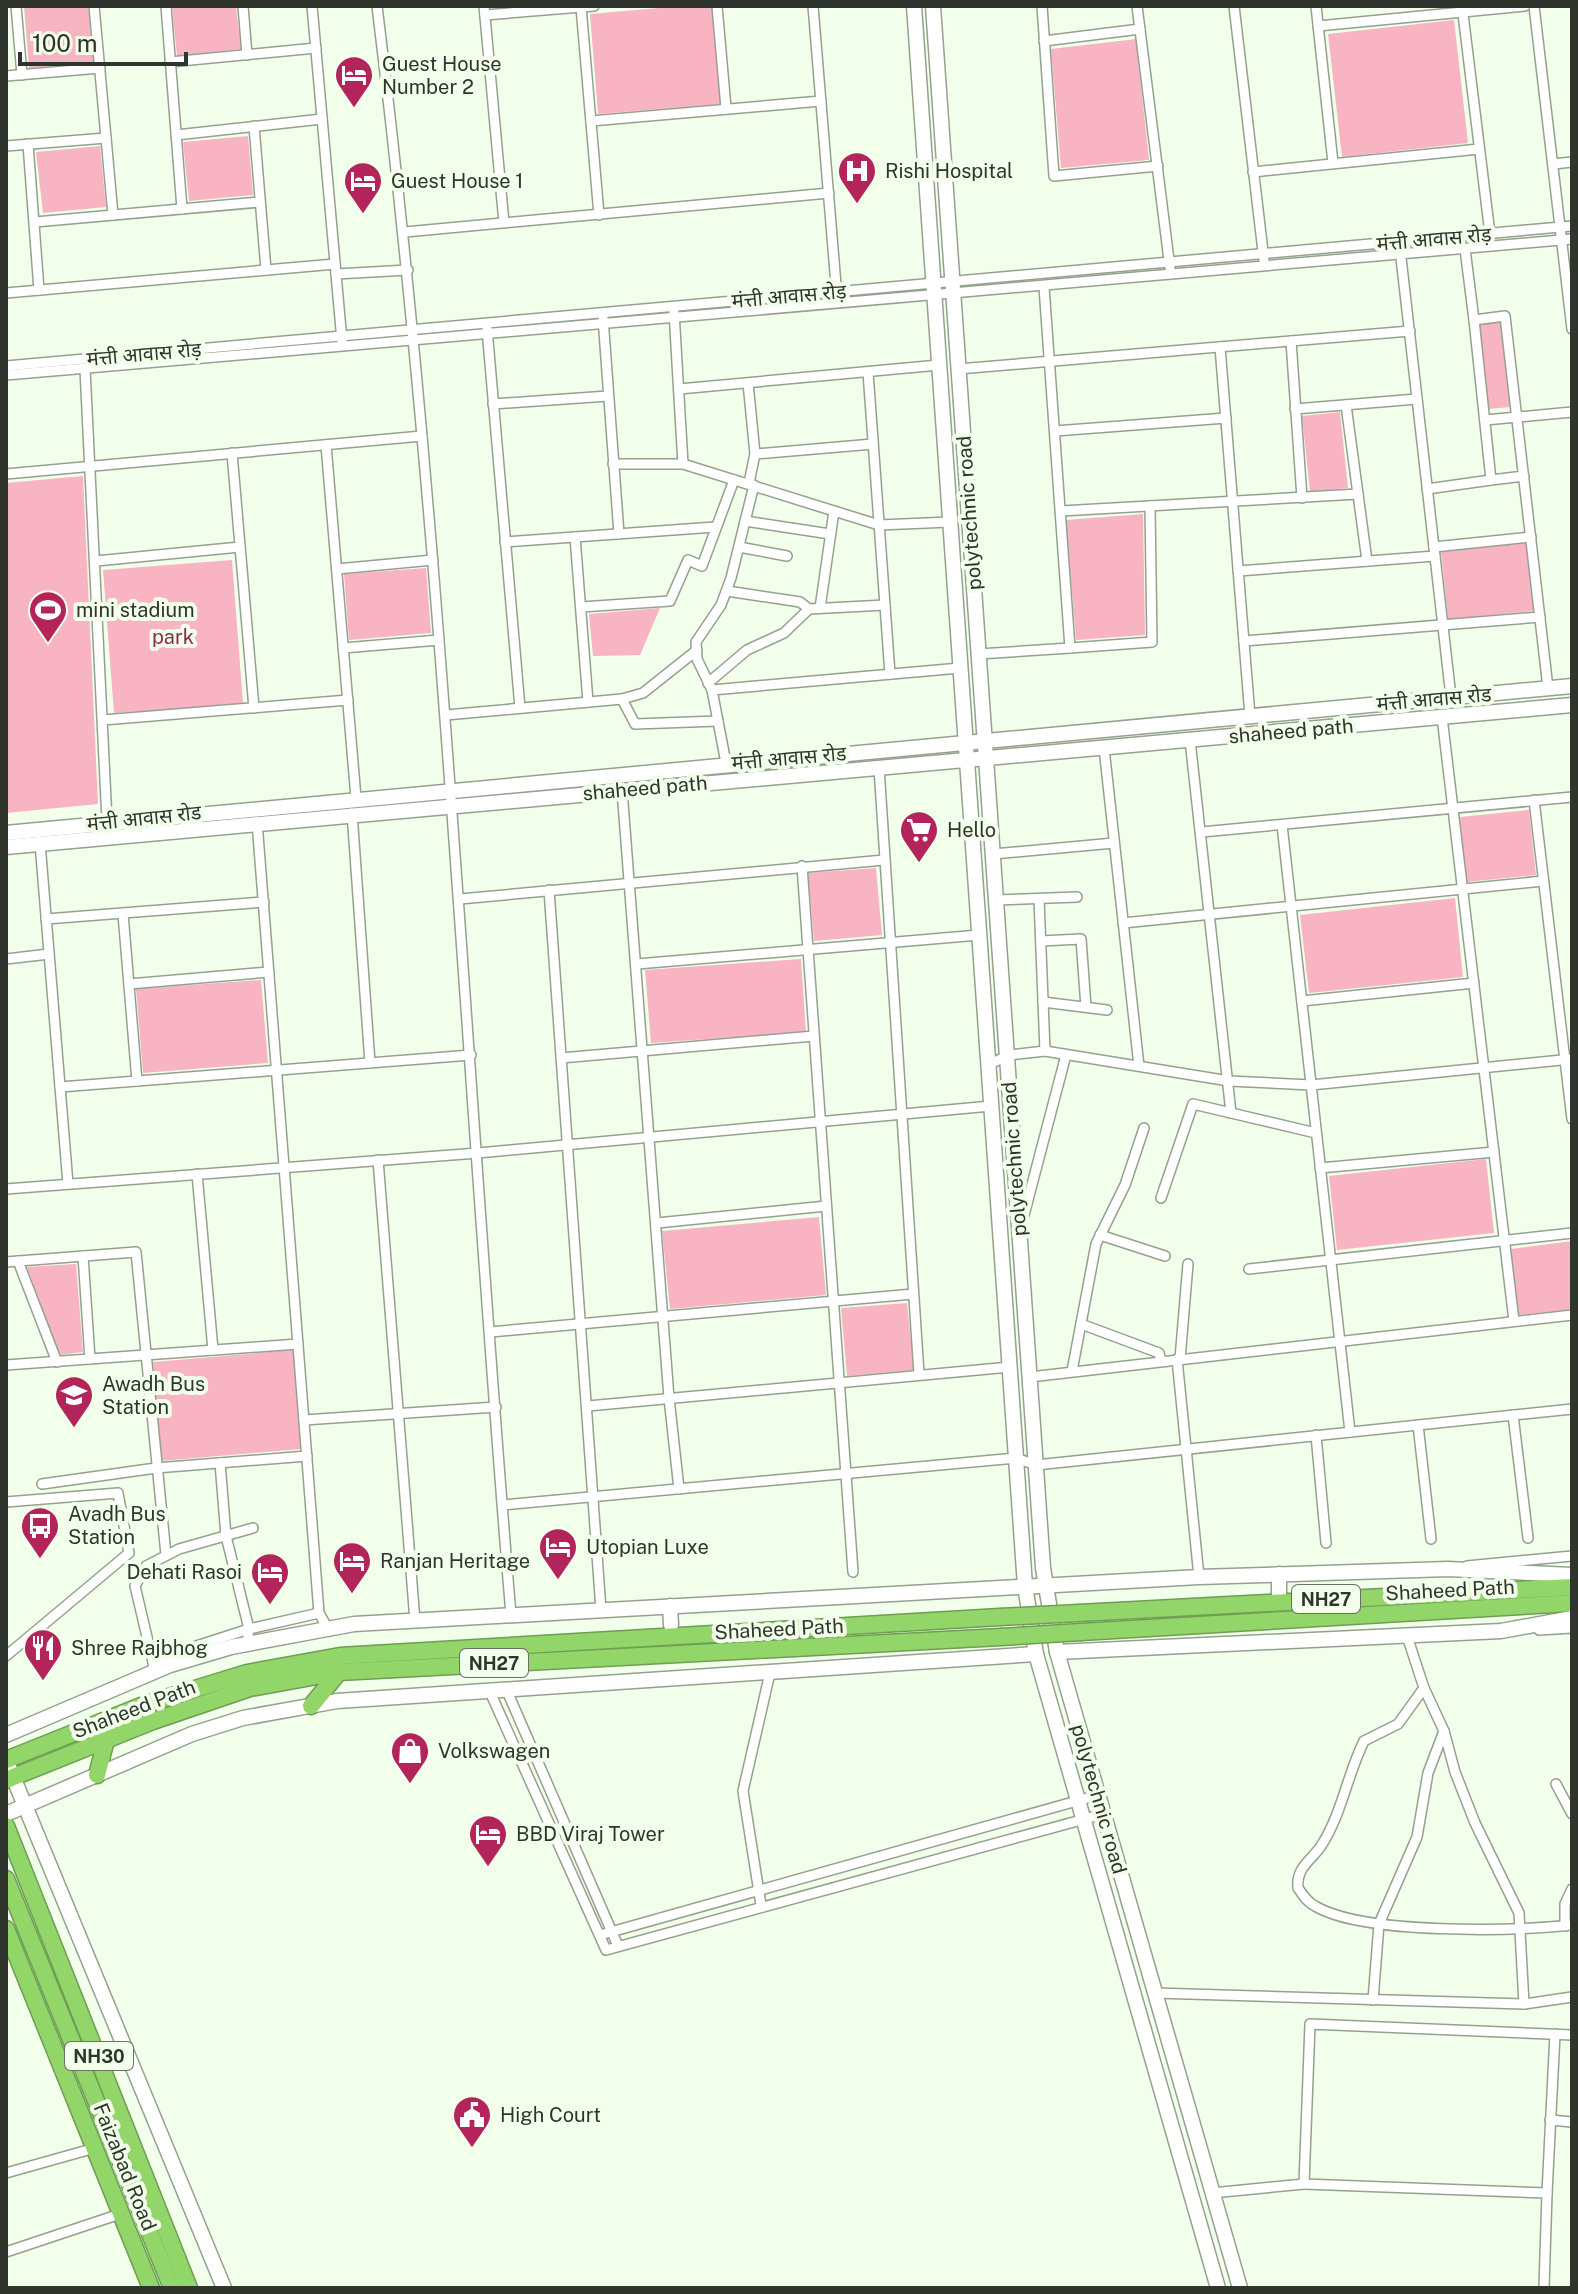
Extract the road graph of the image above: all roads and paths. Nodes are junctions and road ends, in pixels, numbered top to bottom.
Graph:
1 (16, 6) edge
2 (94, 6) edge
3 (166, 6) edge
4 (243, 6) edge
5 (312, 6) edge
6 (377, 6) edge
7 (594, 6) edge
8 (717, 6) edge
9 (813, 6) edge
10 (914, 6) edge
11 (933, 6) edge
12 (1042, 6) edge
13 (1137, 6) edge
14 (1234, 6) edge
15 (1316, 6) edge
16 (1525, 6) edge
17 (1534, 6) edge
18 (581, 7) edge
19 (1462, 9) edge
20 (485, 10) edge
21 (1318, 26) junction
22 (1140, 29) junction
23 (1044, 41) junction
24 (316, 48) junction
25 (247, 55) junction
26 (170, 62) junction
27 (100, 68) junction
28 (22, 75) junction
29 (6, 76) edge
30 (821, 101) junction
31 (726, 108) junction
32 (322, 119) junction
33 (591, 121) junction
34 (254, 126) junction
35 (176, 135) junction
36 (106, 138) junction
37 (28, 144) junction
38 (6, 146) edge
39 (1479, 149) junction
40 (1572, 162) edge
41 (1333, 163) junction
42 (1553, 164) junction
43 (1158, 166) junction
44 (1253, 172) junction
45 (829, 193) junction
46 (260, 202) junction
47 (182, 209) junction
48 (113, 215) junction
49 (599, 215) junction
50 (35, 222) junction
51 (504, 223) junction
52 (1572, 226) edge
53 (1560, 227) junction
54 (405, 232) junction
55 (1490, 234) junction
56 (1567, 239) edge
57 (1400, 242) junction
58 (1465, 249) junction
59 (1263, 254) junction
60 (1401, 255) junction
61 (1171, 262) junction
62 (1265, 267) junction
63 (336, 269) junction
64 (266, 270) junction
65 (408, 270) junction
66 (1169, 276) junction
67 (1044, 287) junction
68 (952, 289) junction
69 (39, 290) junction
70 (934, 290) junction
71 (837, 292) junction
72 (6, 293) edge
73 (838, 304) junction
74 (674, 311) junction
75 (602, 317) junction
76 (1474, 320) junction
77 (486, 328) junction
78 (1572, 329) edge
79 (1410, 331) junction
80 (414, 334) junction
81 (342, 341) junction
82 (1291, 341) junction
83 (1220, 347) junction
84 (1050, 362) junction
85 (939, 365) junction
86 (6, 366) edge
87 (85, 369) junction
88 (958, 369) junction
89 (868, 372) junction
90 (6, 375) edge
91 (748, 383) junction
92 (679, 389) junction
93 (608, 396) junction
94 (1417, 399) junction
95 (493, 404) junction
96 (1346, 405) junction
97 (1295, 409) junction
98 (1572, 412) edge
99 (1517, 417) junction
100 (1226, 418) junction
101 (1485, 420) junction
102 (1055, 431) junction
103 (422, 436) junction
104 (873, 444) junction
105 (326, 445) junction
106 (232, 453) junction
107 (755, 454) junction
108 (613, 464) junction
109 (683, 464) junction
110 (91, 466) junction
111 (6, 474) edge
112 (1524, 476) junction
113 (734, 480) junction
114 (1491, 480) junction
115 (752, 484) junction
116 (1427, 489) junction
117 (1358, 494) junction
118 (1302, 498) junction
119 (1232, 502) junction
120 (1150, 506) junction
121 (834, 511) junction
122 (1061, 511) junction
123 (745, 521) junction
124 (950, 522) junction
125 (879, 525) junction
126 (715, 527) junction
127 (619, 534) junction
128 (830, 534) junction
129 (575, 537) junction
130 (1531, 537) junction
131 (505, 542) junction
132 (240, 547) junction
133 (739, 547) junction
134 (1434, 551) junction
135 (787, 556) dead end
136 (433, 560) junction
137 (96, 561) junction
138 (1367, 561) junction
139 (337, 569) junction
140 (1238, 571) junction
141 (727, 591) junction
142 (885, 605) junction
143 (581, 607) junction
144 (815, 609) junction
145 (1540, 617) junction
146 (1443, 625) junction
147 (439, 640) junction
148 (1244, 641) junction
149 (343, 648) junction
150 (1070, 648) junction
151 (697, 650) junction
152 (979, 654) junction
153 (960, 668) junction
154 (890, 674) junction
155 (710, 686) junction
156 (1572, 686) edge
157 (1548, 688) junction
158 (1451, 697) junction
159 (622, 699) junction
160 (348, 700) junction
161 (588, 702) junction
162 (1572, 705) edge
163 (254, 708) junction
164 (520, 708) junction
165 (446, 715) junction
166 (1250, 716) junction
167 (1442, 717) junction
168 (103, 720) junction
169 (718, 721) junction
170 (985, 740) junction
171 (1190, 740) junction
172 (966, 741) junction
173 (1104, 748) junction
174 (986, 759) junction
175 (967, 761) junction
176 (726, 763) junction
177 (879, 768) junction
178 (622, 790) junction
179 (452, 796) junction
180 (1572, 797) edge
181 (356, 798) junction
182 (1534, 800) junction
183 (1453, 808) junction
184 (352, 813) junction
185 (107, 821) junction
186 (257, 822) junction
187 (1282, 825) junction
188 (1202, 832) junction
189 (6, 833) edge
190 (40, 843) junction
191 (1114, 843) junction
192 (6, 847) edge
193 (993, 854) junction
194 (884, 860) junction
195 (802, 866) junction
196 (1543, 881) junction
197 (630, 882) junction
198 (1463, 889) junction
199 (549, 890) junction
200 (1077, 897) dead end
201 (460, 899) junction
202 (1039, 899) junction
203 (996, 900) junction
204 (264, 902) junction
205 (1291, 907) junction
206 (123, 914) junction
207 (1211, 916) junction
208 (46, 919) junction
209 (1123, 923) junction
210 (979, 935) junction
211 (1041, 941) junction
212 (890, 942) junction
213 (808, 949) junction
214 (49, 954) junction
215 (6, 959) edge
216 (637, 964) junction
217 (269, 972) junction
218 (1474, 983) junction
219 (129, 984) junction
220 (1302, 1001) junction
221 (1043, 1002) junction
222 (1086, 1007) junction
223 (1107, 1010) dead end
224 (814, 1036) junction
225 (644, 1051) junction
226 (1045, 1051) junction
227 (471, 1055) junction
228 (1009, 1055) junction
229 (1066, 1055) junction
230 (561, 1058) junction
231 (1568, 1059) edge
232 (370, 1063) junction
233 (988, 1065) junction
234 (1139, 1066) junction
235 (1485, 1068) junction
236 (277, 1070) junction
237 (137, 1081) junction
238 (1229, 1081) junction
239 (1311, 1085) junction
240 (60, 1087) junction
241 (991, 1106) junction
242 (1231, 1113) junction
243 (900, 1114) junction
244 (1572, 1119) edge
245 (820, 1122) junction
246 (1144, 1128) dead end
247 (1316, 1133) junction
248 (651, 1137) junction
249 (567, 1145) junction
250 (1494, 1152) junction
251 (478, 1153) junction
252 (378, 1160) junction
253 (285, 1168) junction
254 (1320, 1168) junction
255 (197, 1174) junction
256 (68, 1184) junction
257 (6, 1189) edge
258 (1161, 1198) dead end
259 (826, 1206) junction
260 (1018, 1215) junction
261 (657, 1223) junction
262 (1572, 1233) edge
263 (1100, 1235) junction
264 (1505, 1240) junction
265 (83, 1256) junction
266 (1165, 1256) dead end
267 (1330, 1258) junction
268 (18, 1261) junction
269 (6, 1262) edge
270 (1188, 1264) dead end
271 (1249, 1269) dead end
272 (913, 1294) junction
273 (833, 1301) junction
274 (1572, 1315) edge
275 (663, 1316) junction
276 (1514, 1321) junction
277 (581, 1324) junction
278 (1081, 1324) junction
279 (490, 1332) junction
280 (1339, 1339) junction
281 (298, 1344) junction
282 (213, 1350) junction
283 (143, 1355) junction
284 (90, 1359) junction
285 (1179, 1359) junction
286 (1161, 1361) junction
287 (57, 1362) junction
288 (6, 1365) edge
289 (1010, 1367) junction
290 (1072, 1371) junction
291 (919, 1374) junction
292 (1030, 1377) junction
293 (839, 1382) junction
294 (669, 1398) junction
295 (588, 1406) junction
296 (496, 1407) junction
297 (1572, 1409) edge
298 (399, 1414) junction
299 (1513, 1415) junction
300 (304, 1420) junction
301 (1418, 1425) junction
302 (1350, 1432) junction
303 (1316, 1435) junction
304 (1188, 1449) junction
305 (307, 1456) junction
306 (1016, 1458) junction
307 (220, 1463) junction
308 (1036, 1465) junction
309 (156, 1468) junction
310 (846, 1474) junction
311 (42, 1484) dead end
312 (679, 1489) junction
313 (594, 1497) junction
314 (6, 1502) edge
315 (503, 1505) junction
316 (253, 1528) dead end
317 (226, 1536) junction
318 (1528, 1538) dead end
319 (1431, 1539) dead end
320 (1326, 1543) dead end
321 (166, 1555) junction
322 (1572, 1556) edge
323 (1448, 1569) junction
324 (853, 1572) dead end
325 (1279, 1574) junction
326 (1572, 1575) edge
327 (1199, 1577) junction
328 (1046, 1585) junction
329 (1025, 1586) junction
330 (1572, 1587) edge
331 (1279, 1594) dead end
332 (1572, 1603) edge
333 (670, 1606) junction
334 (601, 1610) junction
335 (319, 1613) junction
336 (511, 1615) junction
337 (296, 1618) junction
338 (1572, 1618) edge
339 (415, 1621) junction
340 (671, 1625) tunnel mouth
341 (1572, 1628) edge
342 (328, 1629) junction
343 (1501, 1631) junction
344 (248, 1636) junction
345 (1407, 1636) junction
346 (280, 1637) junction
347 (1057, 1652) junction
348 (1036, 1654) junction
349 (6, 1656) edge
350 (154, 1666) junction
351 (339, 1672) junction
352 (770, 1673) junction
353 (1424, 1688) junction
354 (507, 1691) junction
355 (490, 1692) junction
356 (311, 1706) junction
357 (1444, 1731) junction
358 (6, 1735) edge
359 (106, 1740) junction
360 (6, 1760) edge
361 (97, 1775) junction
362 (10, 1779) edge
363 (1556, 1784) dead end
364 (1098, 1795) junction
365 (1078, 1802) junction
366 (25, 1806) junction
367 (6, 1814) edge
368 (1103, 1814) junction
369 (1572, 1814) edge
370 (1084, 1820) junction
371 (6, 1826) edge
372 (6, 1879) edge
373 (757, 1889) junction
374 (1572, 1889) edge
375 (761, 1905) junction
376 (1379, 1924) junction
377 (1568, 1925) edge
378 (6, 1929) edge
379 (1519, 1929) junction
380 (612, 1932) junction
381 (600, 1935) junction
382 (618, 1946) junction
383 (1145, 1959) junction
384 (1125, 1965) junction
385 (1155, 1993) junction
386 (1572, 1997) edge
387 (1373, 2000) junction
388 (1524, 2004) junction
389 (1555, 2034) junction
390 (1572, 2035) edge
391 (1550, 2120) junction
392 (1572, 2122) edge
393 (96, 2148) junction
394 (6, 2173) edge
395 (1304, 2184) junction
396 (1212, 2193) junction
397 (1547, 2193) junction
398 (123, 2213) junction
399 (6, 2252) edge
400 (151, 2288) edge
401 (172, 2288) edge
402 (189, 2288) edge
403 (224, 2288) edge
404 (1218, 2288) edge
405 (1240, 2288) edge
406 (1544, 2288) edge

1 - 28 street
2 - 27 street
3 - 26 street
4 - 25 street
5 - 24 street
6 - 54 street
7 - 18 street
8 - 31 street
9 - 30 street
10 - 70 street
11 - 68 street, polytechnic road
12 - 23 street
13 - 22 street
14 - 44 street
15 - 21 street
16 - 19 street
17 - 42 street
18 - 20 street
18 - 33 street
19 - 21 street
19 - 39 street
20 - 51 street
21 - 41 street
22 - 23 street
22 - 43 street
23 - 43 street
24 - 25 street
24 - 32 street
25 - 26 street
26 - 35 street
27 - 28 street
27 - 36 street
28 - 29 street
30 - 31 street
30 - 45 street
31 - 33 street
32 - 34 street
32 - 63 street
33 - 49 street
34 - 35 street
34 - 46 street
35 - 47 street
36 - 37 street
36 - 48 street
37 - 38 street
37 - 50 street
39 - 41 street
39 - 55 street
40 - 42 street
41 - 44 street
42 - 53 street
43 - 61 street
44 - 59 street
45 - 49 street
45 - 71 street
46 - 47 street
46 - 64 street
47 - 48 street
48 - 50 street
49 - 51 street
50 - 69 street
51 - 54 street
52 - 53 street, मंत्ती आवास रोड़
53 - 55 street, मंत्ती आवास रोड़
53 - 56 street
54 - 65 street
55 - 57 street, मंत्ती आवास रोड़
56 - 58 street
56 - 78 street
57 - 59 street, मंत्ती आवास रोड़
57 - 60 street
58 - 60 street
58 - 76 street
59 - 61 street, मंत्ती आवास रोड़
59 - 62 street
60 - 62 street
60 - 79 street
61 - 66 street
61 - 68 street, मंत्ती आवास रोड़
62 - 66 street
63 - 64 street
63 - 65 street
63 - 81 street
64 - 69 street
65 - 80 street
66 - 67 street
67 - 68 street
67 - 84 street
68 - 70 street, मंत्ती आवास रोड़
68 - 88 street, polytechnic road
69 - 72 street
70 - 71 street, मंत्ती आवास रोड़
70 - 73 street
70 - 85 street
71 - 73 street
71 - 74 street, मंत्ती आवास रोड़
73 - 74 street
74 - 75 street, मंत्ती आवास रोड़
74 - 92 street
75 - 77 street, मंत्ती आवास रोड़
75 - 93 street
76 - 99 street
76 - 101 street
77 - 80 street, मंत्ती आवास रोड़
77 - 95 street
79 - 82 street
79 - 94 street
80 - 81 street, मंत्ती आवास रोड़
80 - 103 street
81 - 86 street, मंत्ती आवास रोड़
81 - 87 street
82 - 83 street
82 - 97 street
83 - 84 street
83 - 100 street
84 - 88 street
84 - 102 street
85 - 89 street
85 - 124 street
87 - 90 street
87 - 110 street
88 - 152 street, polytechnic road
89 - 91 street
89 - 104 street
91 - 92 street
91 - 107 street
92 - 109 street
93 - 95 street
93 - 108 street
94 - 96 street
94 - 116 street
95 - 131 street
96 - 97 street
96 - 117 street
97 - 118 street
98 - 99 street
99 - 101 street
99 - 112 street
100 - 102 street
100 - 119 street
101 - 114 street
102 - 122 street
103 - 105 street
103 - 136 street
104 - 107 street
104 - 125 street
105 - 106 street
105 - 139 street
106 - 110 street
106 - 132 street
107 - 115 street
108 - 109 street
108 - 127 street
109 - 113 street
110 - 111 street
110 - 137 street
112 - 114 street
112 - 130 street
113 - 115 street
113 - 126 street
114 - 116 street
115 - 121 street
115 - 123 street
116 - 134 street
117 - 118 street
117 - 138 street
118 - 119 street
119 - 120 street
119 - 140 street
120 - 122 street
120 - 150 street
121 - 125 street
121 - 128 street
122 - 150 street
123 - 128 street
123 - 133 street
124 - 125 street
124 - 153 street
125 - 142 street
126 - 127 street
126 - 143 street
127 - 129 street
128 - 144 street
129 - 131 street
129 - 143 street
130 - 134 street
130 - 145 street
131 - 164 street
132 - 137 street
132 - 163 street
133 - 135 street
133 - 141 street
134 - 138 street
134 - 146 street
136 - 139 street
136 - 147 street
137 - 168 street
138 - 140 street
139 - 149 street
140 - 148 street
141 - 144 street
141 - 151 street
142 - 144 street
142 - 154 street
143 - 161 street
144 - 155 street
145 - 146 street
145 - 157 street
146 - 148 street
146 - 158 street
147 - 149 street
147 - 165 street
148 - 166 street
149 - 160 street
150 - 152 street
151 - 155 street
151 - 159 street
152 - 170 street, polytechnic road
153 - 154 street
153 - 172 street
154 - 155 street
155 - 169 street
156 - 157 street, मंत्ती आवास रोड
157 - 158 street, मंत्ती आवास रोड
158 - 166 street, मंत्ती आवास रोड
159 - 161 street
159 - 169 street
160 - 163 street
160 - 181 street
161 - 164 street
162 - 167 street, shaheed path
163 - 168 street
164 - 165 street
165 - 179 street
166 - 170 street, मंत्ती आवास रोड
167 - 171 street, shaheed path
167 - 183 street
168 - 185 street
169 - 176 street
170 - 172 street, मंत्ती आवास रोड
170 - 174 street, polytechnic road
171 - 173 street, shaheed path
171 - 188 street
172 - 175 street
172 - 176 street, मंत्ती आवास रोड
173 - 174 street, shaheed path
173 - 191 street
174 - 175 street, shaheed path
174 - 193 street, polytechnic road
175 - 177 street, shaheed path
175 - 210 street
176 - 179 street, मंत्ती आवास रोड
177 - 178 street, shaheed path
177 - 194 street
178 - 179 street, shaheed path
178 - 197 street
179 - 181 street, मंत्ती आवास रोड
179 - 184 street, shaheed path
179 - 201 street
180 - 182 street
181 - 185 street, मंत्ती आवास रोड
182 - 183 street
182 - 196 street
183 - 187 street
183 - 198 street
184 - 186 street, shaheed path
184 - 232 street
185 - 189 street, मंत्ती आवास रोड
186 - 190 street, shaheed path
186 - 204 street
187 - 188 street
187 - 205 street
188 - 207 street
190 - 192 street, shaheed path
190 - 208 street
191 - 193 street
191 - 209 street
193 - 203 street, polytechnic road
194 - 195 street
194 - 212 street
195 - 197 street
195 - 213 street
196 - 198 street
196 - 231 street
197 - 199 street
197 - 216 street
198 - 205 street
198 - 218 street
199 - 201 street
199 - 230 street
200 - 202 street
201 - 227 street
202 - 203 street
202 - 211 street
203 - 228 street, polytechnic road
204 - 206 street
204 - 217 street
205 - 207 street
205 - 220 street
206 - 208 street
206 - 219 street
207 - 209 street
207 - 238 street
208 - 214 street
209 - 234 street
210 - 212 street
210 - 233 street
211 - 221 street
211 - 222 street
212 - 213 street
212 - 243 street
213 - 216 street
213 - 224 street
214 - 215 street
214 - 240 street
216 - 225 street
217 - 219 street
217 - 236 street
218 - 220 street
218 - 235 street
219 - 237 street
220 - 239 street
221 - 222 street
221 - 226 street
222 - 223 street
224 - 225 street
224 - 245 street
225 - 230 street
225 - 248 street
226 - 228 street
226 - 229 street
227 - 232 street
227 - 251 street
228 - 233 street
228 - 260 street, polytechnic road
229 - 234 street
229 - 260 street
230 - 249 street
231 - 235 street
231 - 244 street
232 - 236 street
233 - 241 street
234 - 238 street
235 - 239 street
235 - 250 street
236 - 237 street
236 - 253 street
237 - 240 street
238 - 239 street
238 - 242 street
239 - 247 street
240 - 256 street
241 - 243 street
241 - 289 street
242 - 247 street
242 - 258 street
243 - 245 street
243 - 272 street
245 - 248 street
245 - 259 street
246 - 263 street
247 - 254 street
248 - 249 street
248 - 261 street
249 - 251 street
249 - 277 street
250 - 254 street
250 - 264 street
251 - 252 street
251 - 279 street
252 - 253 street
252 - 298 street
253 - 255 street
253 - 281 street
254 - 267 street
255 - 256 street
255 - 282 street
256 - 257 street
259 - 261 street
259 - 273 street
260 - 292 street, polytechnic road
261 - 275 street
262 - 264 street
263 - 266 street
263 - 278 street
264 - 267 street
264 - 276 street
265 - 268 street
265 - 283 street
265 - 284 street
267 - 271 street
267 - 280 street
268 - 269 street
268 - 287 street
270 - 285 street
272 - 273 street
272 - 291 street
273 - 275 street
273 - 293 street
274 - 276 street
275 - 277 street
275 - 294 street
276 - 280 street
277 - 279 street
277 - 295 street
278 - 286 street
278 - 290 street
279 - 296 street
280 - 285 street
280 - 302 street
281 - 282 street
281 - 300 street
282 - 283 street
283 - 284 street
283 - 309 street
284 - 287 street
285 - 286 street
285 - 304 street
286 - 290 street
287 - 288 street
289 - 291 street
289 - 306 street
290 - 292 street
291 - 293 street
292 - 308 street, polytechnic road
293 - 294 street
293 - 310 street
294 - 295 street
294 - 312 street
295 - 313 street
296 - 298 street
296 - 315 street
297 - 299 street
298 - 300 street
298 - 339 street
299 - 301 street
299 - 318 street
300 - 305 street
301 - 302 street
301 - 319 street
302 - 303 street
303 - 304 street
303 - 320 street
304 - 308 street
304 - 327 street
305 - 307 street
305 - 335 street
306 - 308 street
306 - 310 street
306 - 329 street
307 - 309 street
307 - 317 street
308 - 328 street, polytechnic road
309 - 311 street
309 - 321 street
310 - 312 street
310 - 324 street
312 - 313 street
313 - 315 street
313 - 334 street
314 - 349 street
315 - 336 street
316 - 317 street
317 - 321 street
317 - 344 street
321 - 350 street
322 - 323 street
323 - 325 street
323 - 326 street
325 - 327 street
325 - 331 street
327 - 328 street
328 - 329 street
328 - 347 street, polytechnic road
329 - 333 street
329 - 348 street
330 - 360 highway, Shaheed Path / NH27, bridge
332 - 351 highway, Shaheed Path / NH27, bridge
333 - 334 street
333 - 340 street
334 - 336 street
335 - 337 street
335 - 342 street
336 - 339 street
337 - 344 street
337 - 346 street
338 - 343 street
339 - 342 street
341 - 343 street
342 - 346 street
343 - 345 street
344 - 346 street
344 - 350 street
345 - 347 street
345 - 353 street
347 - 364 street, polytechnic road
348 - 352 street
348 - 365 street
350 - 358 street
351 - 356 highway
351 - 359 highway, Shaheed Path / NH27
352 - 354 street
352 - 373 street
353 - 357 street
353 - 376 street
354 - 355 street
354 - 380 street
355 - 356 street
355 - 381 street
356 - 361 street
357 - 376 street
357 - 379 street
359 - 361 highway
359 - 362 highway, Shaheed Path / NH27
360 - 362 street
361 - 366 street
362 - 366 street
363 - 369 street
364 - 365 street
364 - 368 street, polytechnic road
365 - 370 street
365 - 373 street
366 - 367 street
366 - 403 street
368 - 370 street
368 - 383 street, polytechnic road
370 - 375 street
370 - 384 street
371 - 402 highway, NH30
372 - 401 highway
373 - 375 street
373 - 380 street
374 - 377 street
375 - 382 street
376 - 379 street
376 - 387 street
377 - 379 street
378 - 393 highway, Faizabad Road / NH30
379 - 388 street
380 - 381 street
380 - 382 street
381 - 382 street
383 - 384 street
383 - 385 street, polytechnic road
384 - 404 street
385 - 387 street
385 - 396 street, polytechnic road
386 - 388 street
387 - 388 street
389 - 390 street
389 - 391 street
389 - 395 street
391 - 392 street
391 - 397 street
393 - 394 street
393 - 398 highway, Faizabad Road / NH30
395 - 396 street
395 - 397 street
396 - 405 street, polytechnic road
397 - 406 street
398 - 399 street
398 - 400 highway, Faizabad Road / NH30

